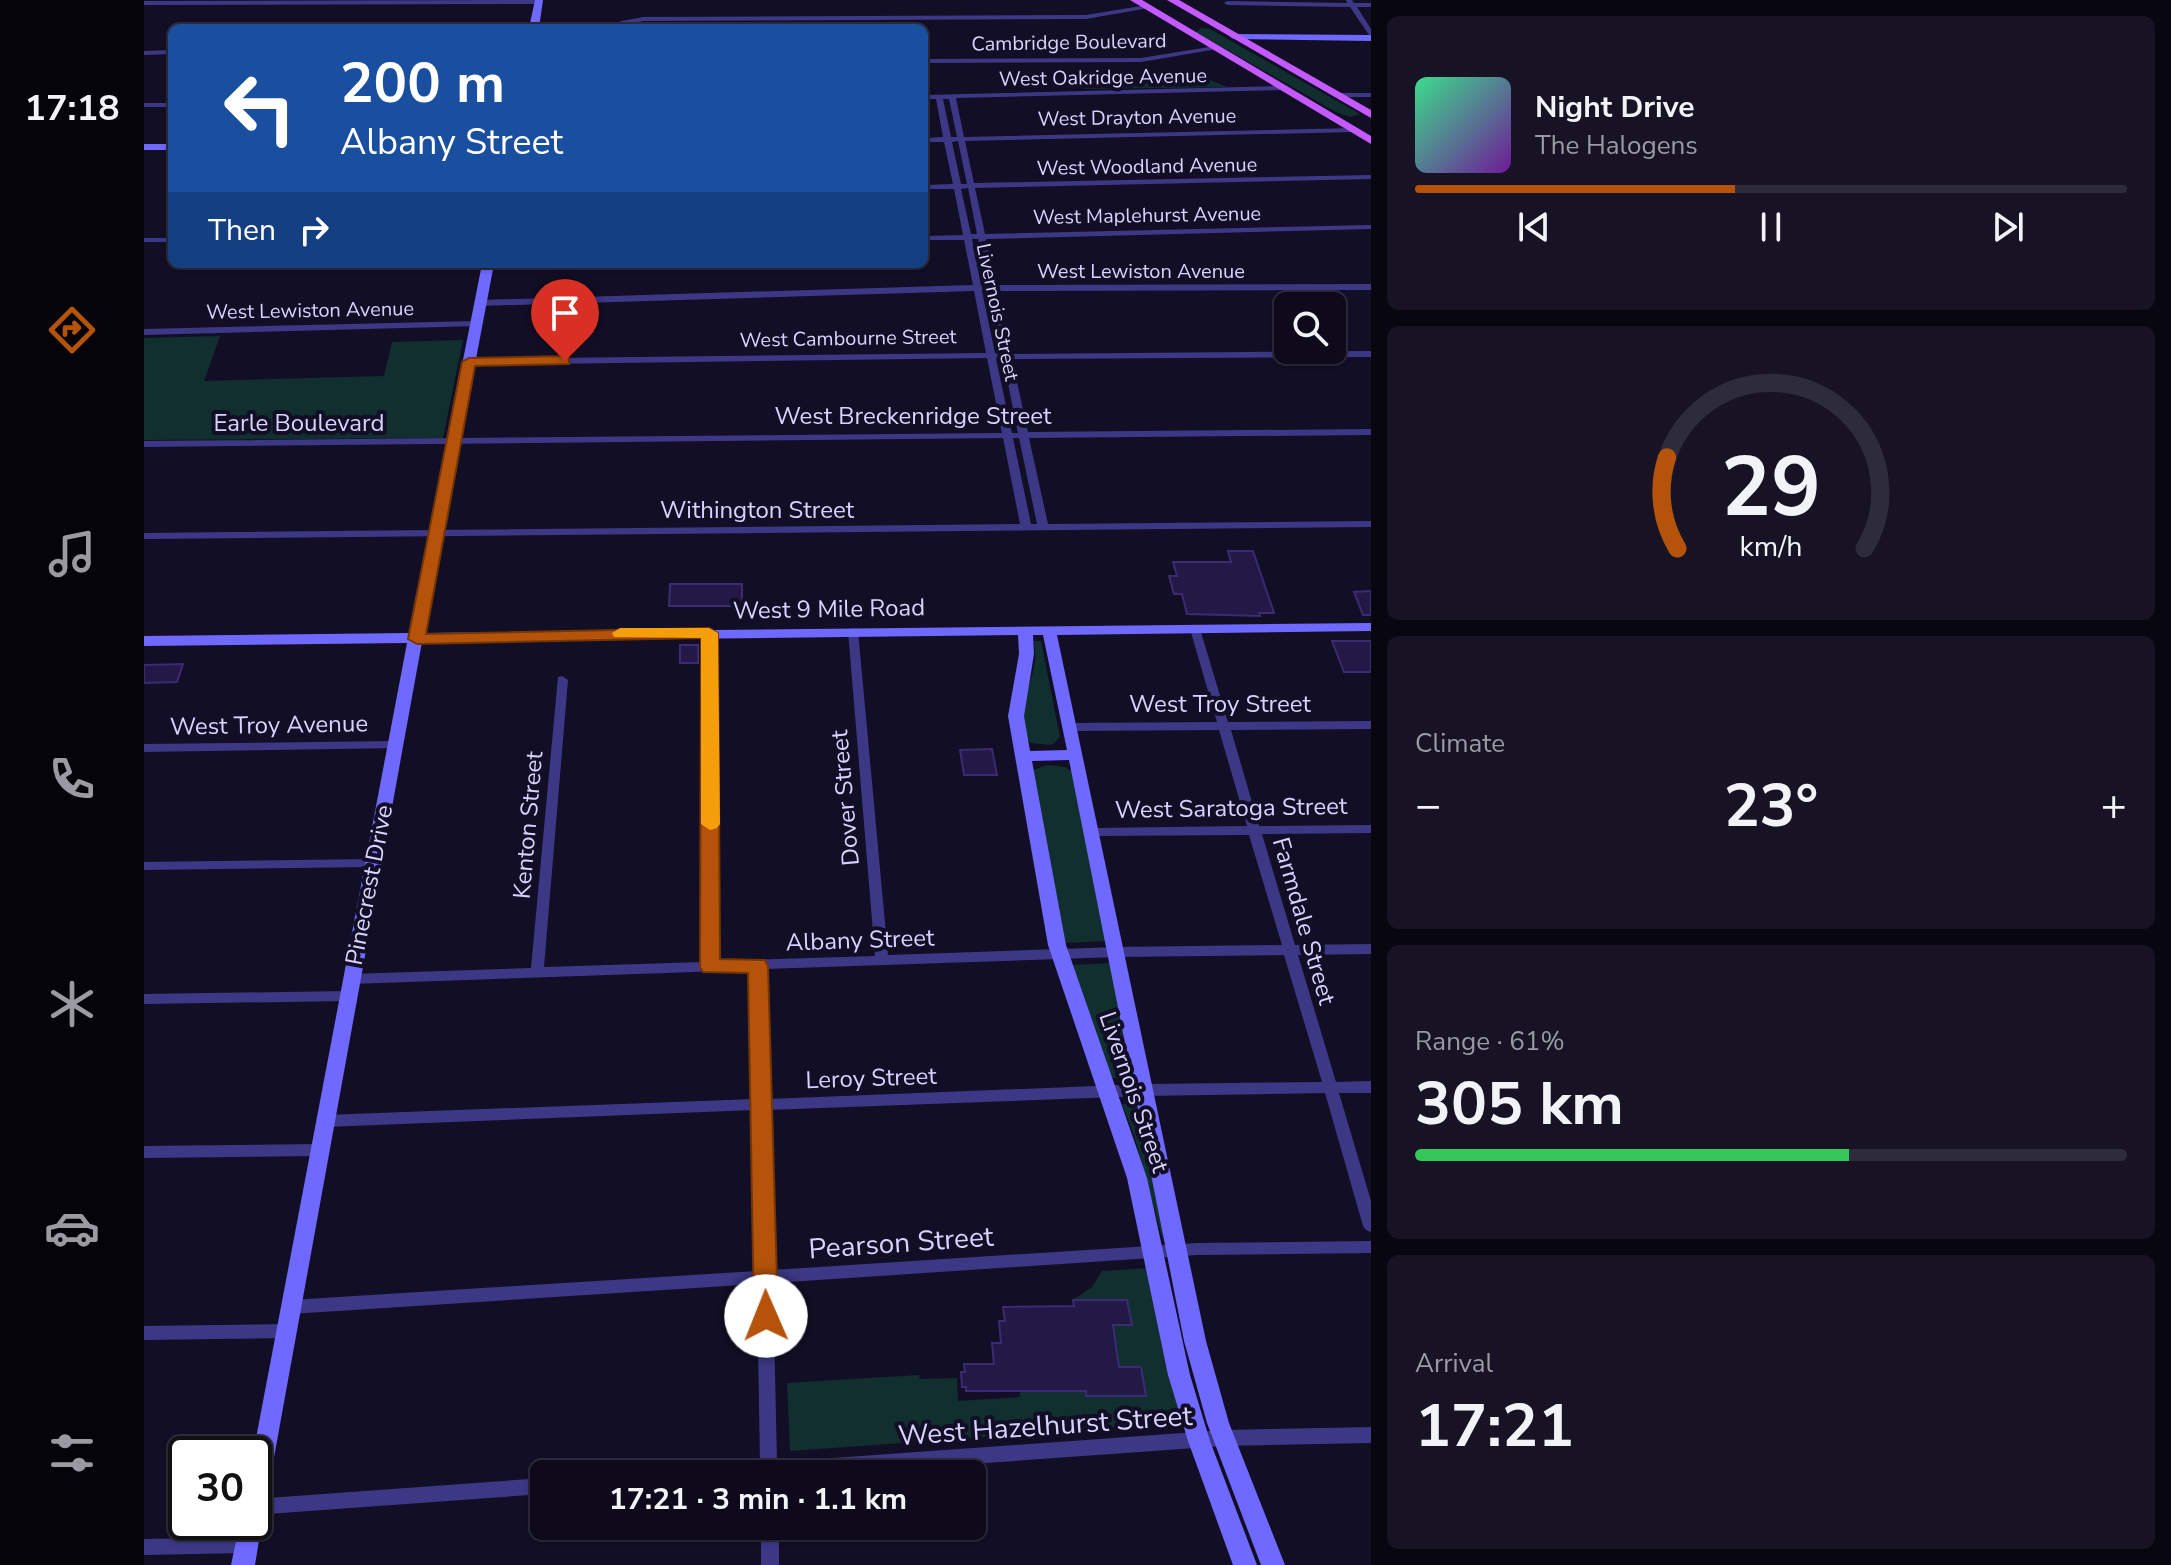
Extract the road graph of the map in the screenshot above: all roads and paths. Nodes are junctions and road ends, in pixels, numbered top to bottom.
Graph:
1 (1135, 0) edge
2 (1172, 0) edge
3 (539, 1) edge
4 (1350, 2) edge
5 (144, 3) edge
6 (1227, 3) dead end
7 (1371, 5) edge
8 (1147, 7) junction
9 (1189, 10) junction
10 (1167, 18) junction
11 (535, 24) edge
12 (621, 24) edge
13 (1217, 26) junction
14 (1186, 30) junction
15 (1234, 36) junction
16 (1371, 36) edge
17 (1215, 48) junction
18 (168, 52) edge
19 (144, 53) edge
20 (928, 61) edge
21 (1282, 88) junction
22 (1336, 95) junction
23 (1371, 95) edge
24 (952, 96) junction
25 (928, 97) edge
26 (939, 97) junction
27 (144, 105) edge
28 (168, 105) edge
29 (1369, 114) edge
30 (1336, 120) junction
31 (1352, 130) junction
32 (962, 139) junction
33 (928, 140) edge
34 (948, 140) junction
35 (1371, 141) edge
36 (144, 147) edge
37 (168, 147) edge
38 (1371, 177) edge
39 (958, 186) junction
40 (971, 186) junction
41 (928, 187) edge
42 (1371, 227) edge
43 (968, 237) junction
44 (982, 237) junction
45 (928, 238) edge
46 (144, 240) edge
47 (168, 240) edge
48 (487, 268) edge
49 (1371, 287) edge
50 (979, 289) junction
51 (994, 289) junction
52 (480, 303) junction
53 (476, 324) junction
54 (144, 332) edge
55 (1371, 354) edge
56 (992, 355) junction
57 (1008, 356) junction
58 (469, 362) junction
59 (1371, 432) edge
60 (1024, 435) junction
61 (1007, 436) junction
62 (455, 441) junction
63 (144, 444) edge
64 (1371, 524) edge
65 (1026, 527) junction
66 (1043, 527) junction
67 (437, 533) junction
68 (144, 536) edge
69 (1371, 627) edge
70 (1195, 629) junction
71 (1025, 630) junction
72 (1049, 630) junction
73 (853, 631) junction
74 (709, 633) junction
75 (417, 639) junction
76 (144, 641) edge
77 (562, 680) dead end
78 (1371, 725) edge
79 (1223, 726) junction
80 (1070, 727) junction
81 (395, 745) junction
82 (144, 748) edge
83 (1076, 755) junction
84 (1022, 756) junction
85 (1371, 829) edge
86 (1254, 830) junction
87 (1092, 832) junction
88 (373, 863) junction
89 (144, 866) edge
90 (1371, 949) edge
91 (1290, 950) junction
92 (1117, 952) junction
93 (1059, 954) junction
94 (882, 960) junction
95 (758, 966) junction
96 (710, 967) junction
97 (537, 973) junction
98 (350, 987) junction
99 (144, 999) edge
100 (1330, 1087) junction
101 (1371, 1087) edge
102 (1145, 1090) junction
103 (1107, 1091) junction
104 (761, 1104) junction
105 (325, 1121) junction
106 (320, 1150) junction
107 (144, 1152) edge
108 (1371, 1226) edge
109 (1371, 1247) edge
110 (1178, 1251) junction
111 (1153, 1252) junction
112 (765, 1277) junction
113 (291, 1307) junction
114 (286, 1331) junction
115 (144, 1333) edge
116 (1371, 1435) edge
117 (267, 1436) edge
118 (1224, 1438) junction
119 (1199, 1441) junction
120 (769, 1460) edge
121 (935, 1460) edge
122 (530, 1487) edge
123 (272, 1506) edge
124 (770, 1540) edge
125 (247, 1544) edge
126 (144, 1547) edge
127 (770, 1565) edge
128 (1245, 1565) edge
129 (1273, 1565) edge

1 - 8 main road
2 - 9 main road
3 - 5 street
3 - 11 street
4 - 6 street
4 - 7 street
4 - 16 street
8 - 10 main road
8 - 12 street
9 - 10 main road
9 - 13 main road
10 - 14 main road
13 - 14 main road
13 - 15 main road
14 - 17 main road
15 - 16 street
15 - 22 main road
17 - 20 street, Cambridge Boulevard
17 - 21 main road
18 - 19 street
21 - 24 street, West Oakridge Avenue
21 - 30 main road
22 - 23 street
22 - 29 main road
24 - 26 street, West Oakridge Avenue
24 - 32 street, Livernois Street
25 - 26 street, West Oakridge Avenue
26 - 34 street, Livernois Street
27 - 28 street
29 - 30 main road
30 - 31 main road
31 - 32 street, West Drayton Avenue
31 - 35 main road
32 - 34 street, West Drayton Avenue
32 - 40 street, Livernois Street
33 - 34 street, West Drayton Avenue
34 - 39 street, Livernois Street
36 - 37 street
38 - 40 street, West Woodland Avenue
39 - 40 street, West Woodland Avenue
39 - 41 street, West Woodland Avenue
39 - 43 street, Livernois Street
40 - 44 street, Livernois Street
42 - 44 street, West Maplehurst Avenue
43 - 44 street, West Maplehurst Avenue
43 - 45 street, West Maplehurst Avenue
43 - 50 street, Livernois Street
44 - 51 street, Livernois Street
46 - 47 street
48 - 52 street, Pinecrest Drive
49 - 51 street, West Lewiston Avenue
50 - 51 street, West Lewiston Avenue
50 - 52 street, West Lewiston Avenue
50 - 56 street, Livernois Street
51 - 57 street, Livernois Street
52 - 53 street, Pinecrest Drive
53 - 54 street, West Lewiston Avenue
53 - 58 street, Pinecrest Drive
55 - 57 street, West Cambourne Street
56 - 57 street, West Cambourne Street
56 - 58 street, West Cambourne Street
56 - 61 street, Livernois Street
57 - 60 street, Livernois Street
58 - 62 street, Pinecrest Drive
59 - 60 street, West Breckenridge Street
60 - 61 street, West Breckenridge Street
60 - 66 street, Livernois Street
61 - 62 street, West Breckenridge Street
61 - 65 street, Livernois Street
62 - 63 street, Earle Boulevard
62 - 67 street, Pinecrest Drive
64 - 66 street, Withington Street
65 - 66 street, Withington Street
65 - 67 street, Withington Street
67 - 68 street, Withington Street
67 - 75 street, Pinecrest Drive
69 - 70 street, West 9 Mile Road
70 - 72 street, West 9 Mile Road
70 - 79 street, Farmdale Street
71 - 72 street, West 9 Mile Road
71 - 73 street, West 9 Mile Road
71 - 84 street, Livernois Street
72 - 80 street, Livernois Street
73 - 74 street, West 9 Mile Road
73 - 94 street, Dover Street
74 - 75 street, West 9 Mile Road
74 - 96 street
75 - 76 street, West 9 Mile Road
75 - 81 street, Pinecrest Drive
77 - 97 street, Kenton Street
78 - 79 street, West Troy Street
79 - 80 street, West Troy Street
79 - 86 street, Farmdale Street
80 - 83 street, Livernois Street
81 - 82 street, West Troy Avenue
81 - 88 street, Pinecrest Drive
83 - 84 street
83 - 87 street, Livernois Street
84 - 93 street, Livernois Street
85 - 86 street, West Saratoga Street
86 - 87 street, West Saratoga Street
86 - 91 street, Farmdale Street
87 - 92 street, Livernois Street
88 - 89 street
88 - 98 street, Pinecrest Drive
90 - 91 street, Albany Street
91 - 92 street, Albany Street
91 - 100 street, Farmdale Street
92 - 93 street, Albany Street
92 - 102 street, Livernois Street
93 - 94 street, Albany Street
93 - 103 street, Livernois Street
94 - 95 street, Albany Street
95 - 96 street, Albany Street
95 - 104 street
96 - 97 street, Albany Street
97 - 98 street, Albany Street
98 - 99 street, Albany Street
98 - 105 street, Pinecrest Drive
100 - 101 street, Leroy Street
100 - 102 street, Leroy Street
100 - 108 street, Farmdale Street
102 - 103 street, Leroy Street
102 - 110 street, Livernois Street
103 - 104 street, Leroy Street
103 - 111 street, Livernois Street
104 - 105 street, Leroy Street
104 - 112 street
105 - 106 street, Pinecrest Drive
106 - 107 street
106 - 113 street, Pinecrest Drive
109 - 110 street, Pearson Street
110 - 111 street, Pearson Street
110 - 118 street, Livernois Street
111 - 112 street, Pearson Street
111 - 119 street, Livernois Street
112 - 113 street, Pearson Street
112 - 120 street
113 - 114 street, Pinecrest Drive
114 - 115 street
114 - 117 street, Pinecrest Drive
116 - 118 street, West Hazelhurst Street
118 - 119 street, West Hazelhurst Street
118 - 129 street, Livernois Street
119 - 121 street, West Hazelhurst Street
119 - 128 street, Livernois Street
122 - 123 street
124 - 127 street
125 - 126 street

